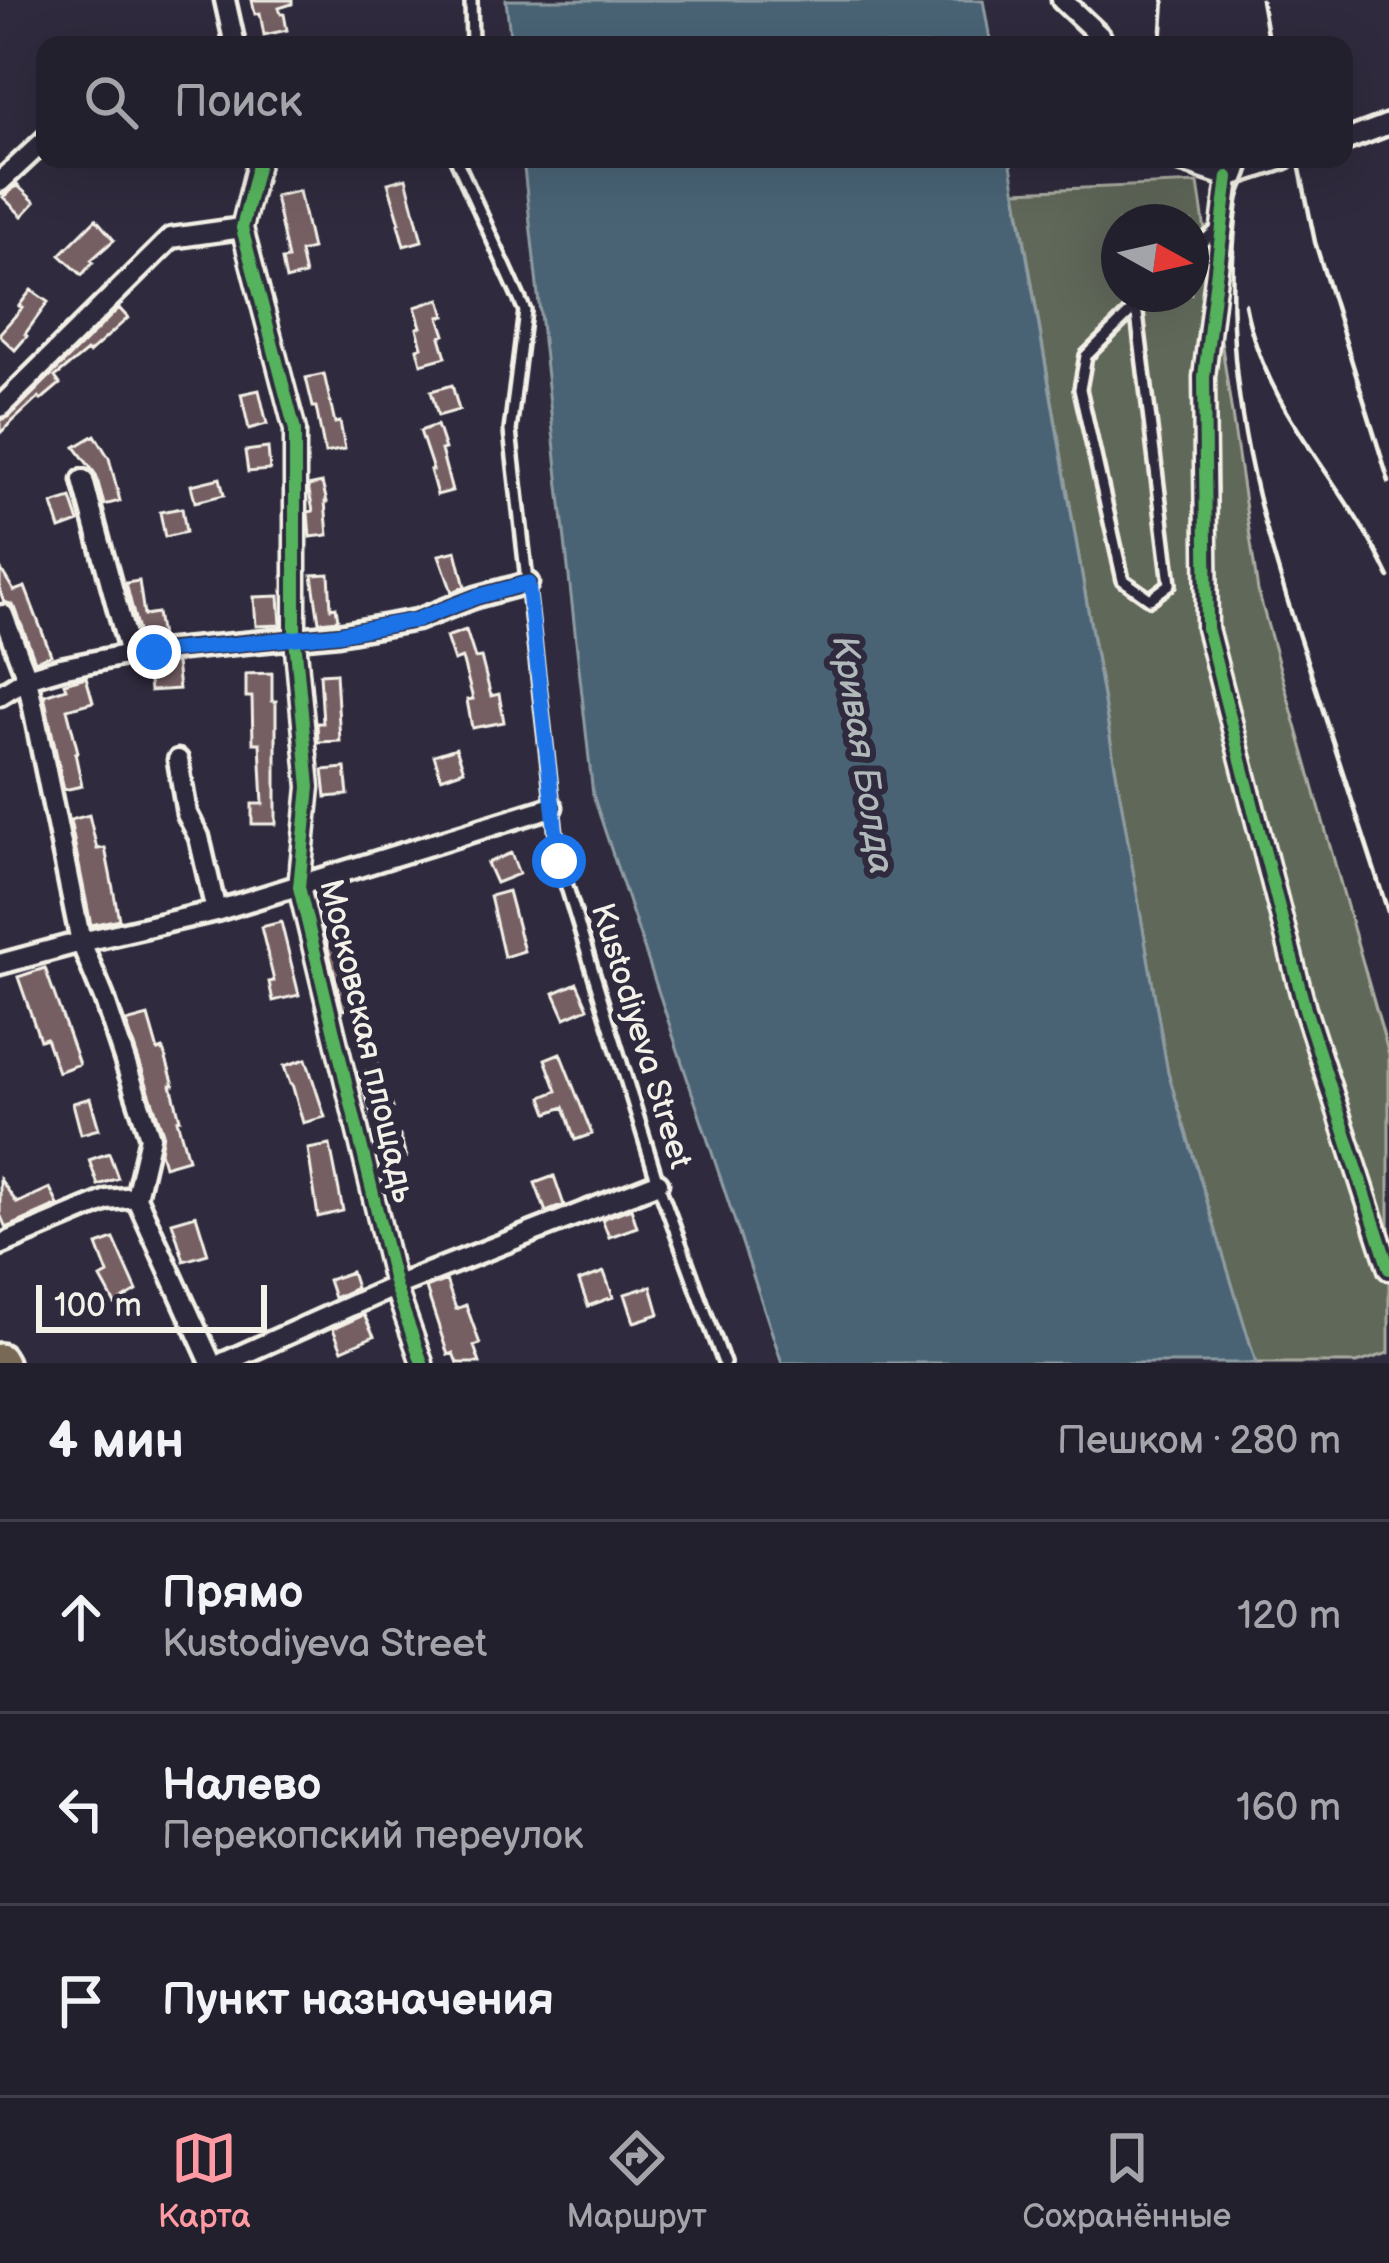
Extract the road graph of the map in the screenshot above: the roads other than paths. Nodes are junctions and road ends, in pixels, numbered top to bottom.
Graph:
1 (225, 0) edge
2 (471, 0) edge
3 (1063, 0) edge
4 (233, 36) edge
5 (472, 36) edge
6 (1100, 36) edge
7 (1389, 124) edge
8 (1353, 138) edge
9 (36, 148) edge
10 (257, 168) edge
11 (460, 168) edge
12 (1201, 168) edge
13 (1255, 168) edge
14 (1228, 177) junction
15 (0, 182) edge
16 (1222, 225) junction
17 (242, 228) junction
18 (1209, 236) edge
19 (1136, 306) joint
20 (0, 407) edge
21 (83, 480) dead end
22 (528, 583) junction
23 (3, 615) edge
24 (295, 638) junction
25 (130, 654) junction
26 (27, 678) junction
27 (0, 695) edge
28 (178, 760) dead end
29 (552, 807) junction
30 (299, 887) junction
31 (216, 911) junction
32 (81, 942) junction
33 (0, 964) edge
34 (658, 1183) junction
35 (136, 1197) junction
36 (0, 1245) edge
37 (1389, 1269) edge
38 (395, 1286) junction
39 (211, 1363) edge
40 (223, 1363) edge
41 (422, 1363) edge
42 (724, 1363) edge

1 - 4 street
2 - 5 lane
3 - 6 street
7 - 8 street
9 - 15 street
10 - 17 street, Московская площадь
11 - 22 lane, Kustodiyeva Street
12 - 14 street
13 - 14 street
14 - 16 street
16 - 18 lane
16 - 37 street
17 - 20 street
17 - 24 street, Московская площадь
19 - 19 lane
21 - 25 street
22 - 24 street
22 - 29 lane, Kustodiyeva Street
23 - 26 street
24 - 25 street
24 - 30 street, Московская площадь
25 - 26 street
26 - 27 street
26 - 32 street
28 - 31 street
29 - 30 street
29 - 34 lane, Kustodiyeva Street
30 - 31 street
30 - 38 street, Московская площадь
31 - 32 street
32 - 33 street
32 - 35 street
34 - 38 street
34 - 42 lane, Kustodiyeva Street
35 - 36 street
35 - 39 street
38 - 40 street
38 - 41 street, Московская площадь

